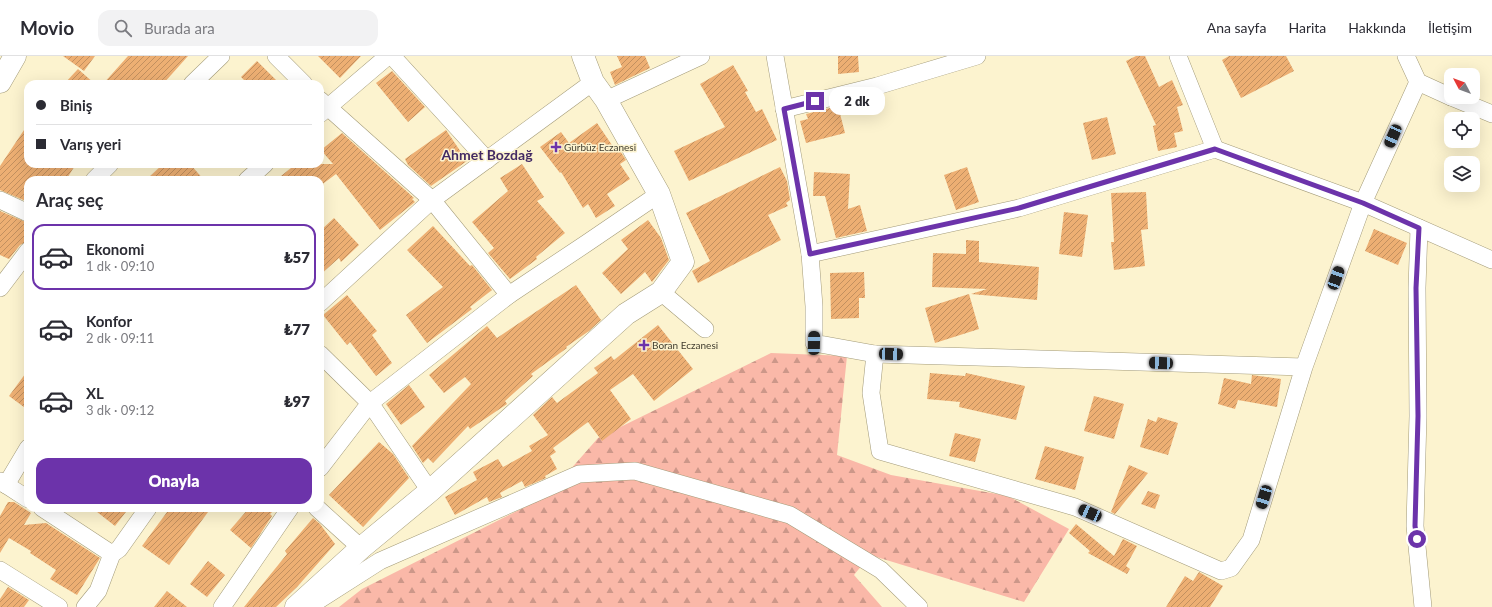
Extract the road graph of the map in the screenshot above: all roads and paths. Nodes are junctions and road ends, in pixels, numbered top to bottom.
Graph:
1 (15, 56) edge
2 (221, 56) edge
3 (276, 56) edge
4 (388, 56) edge
5 (392, 56) edge
6 (583, 56) edge
7 (701, 56) edge
8 (775, 56) edge
9 (977, 56) edge
10 (1178, 56) edge
11 (1406, 56) edge
12 (196, 80) edge
13 (300, 80) edge
14 (0, 82) edge
15 (593, 82) junction
16 (1418, 82) junction
17 (1444, 94) edge
18 (606, 100) junction
19 (1468, 104) edge
20 (324, 105) edge
21 (324, 109) edge
22 (784, 109) junction
23 (1492, 114) edge
24 (1215, 149) junction
25 (487, 160) junction
26 (106, 168) edge
27 (260, 168) edge
28 (98, 176) edge
29 (252, 176) edge
30 (659, 194) junction
31 (0, 200) edge
32 (432, 200) junction
33 (1363, 203) junction
34 (24, 211) edge
35 (1419, 228) junction
36 (810, 254) junction
37 (24, 256) edge
38 (1492, 260) edge
39 (0, 288) edge
40 (661, 292) junction
41 (509, 295) junction
42 (324, 299) edge
43 (705, 329) dead end
44 (875, 354) junction
45 (324, 358) edge
46 (1304, 367) junction
47 (370, 403) junction
48 (24, 454) edge
49 (324, 463) edge
50 (3, 483) edge
51 (430, 491) junction
52 (24, 496) edge
53 (48, 512) edge
54 (145, 512) edge
55 (287, 512) edge
56 (321, 512) edge
57 (361, 548) junction
58 (112, 554) junction
59 (0, 570) edge
60 (59, 607) edge
61 (85, 607) edge
62 (222, 607) edge
63 (296, 607) edge
64 (308, 607) edge
65 (919, 607) edge
66 (1423, 607) edge

1 - 14 main road
2 - 12 street
3 - 13 street
4 - 20 street
5 - 25 street
6 - 15 main road
7 - 18 street
8 - 22 street
9 - 22 street
10 - 24 street
11 - 16 street
15 - 18 main road
15 - 25 street
16 - 17 street
16 - 33 street
18 - 30 main road
19 - 23 street
21 - 32 street
22 - 36 street
24 - 33 street
24 - 36 street
25 - 32 street
26 - 28 street
27 - 29 street
30 - 40 main road
30 - 41 street
31 - 34 street
32 - 41 street
32 - 42 street
33 - 35 street
33 - 46 street
35 - 38 street
35 - 66 street
36 - 44 street
37 - 39 street
40 - 43 street
40 - 51 main road
41 - 47 street
44 - 46 street
44 - 46 street
45 - 47 street
47 - 49 street
47 - 51 street
48 - 50 street
50 - 52 street
51 - 57 main road
53 - 58 street
54 - 58 street
55 - 62 street
56 - 57 street
57 - 63 main road
58 - 61 street
59 - 60 street
64 - 65 street

